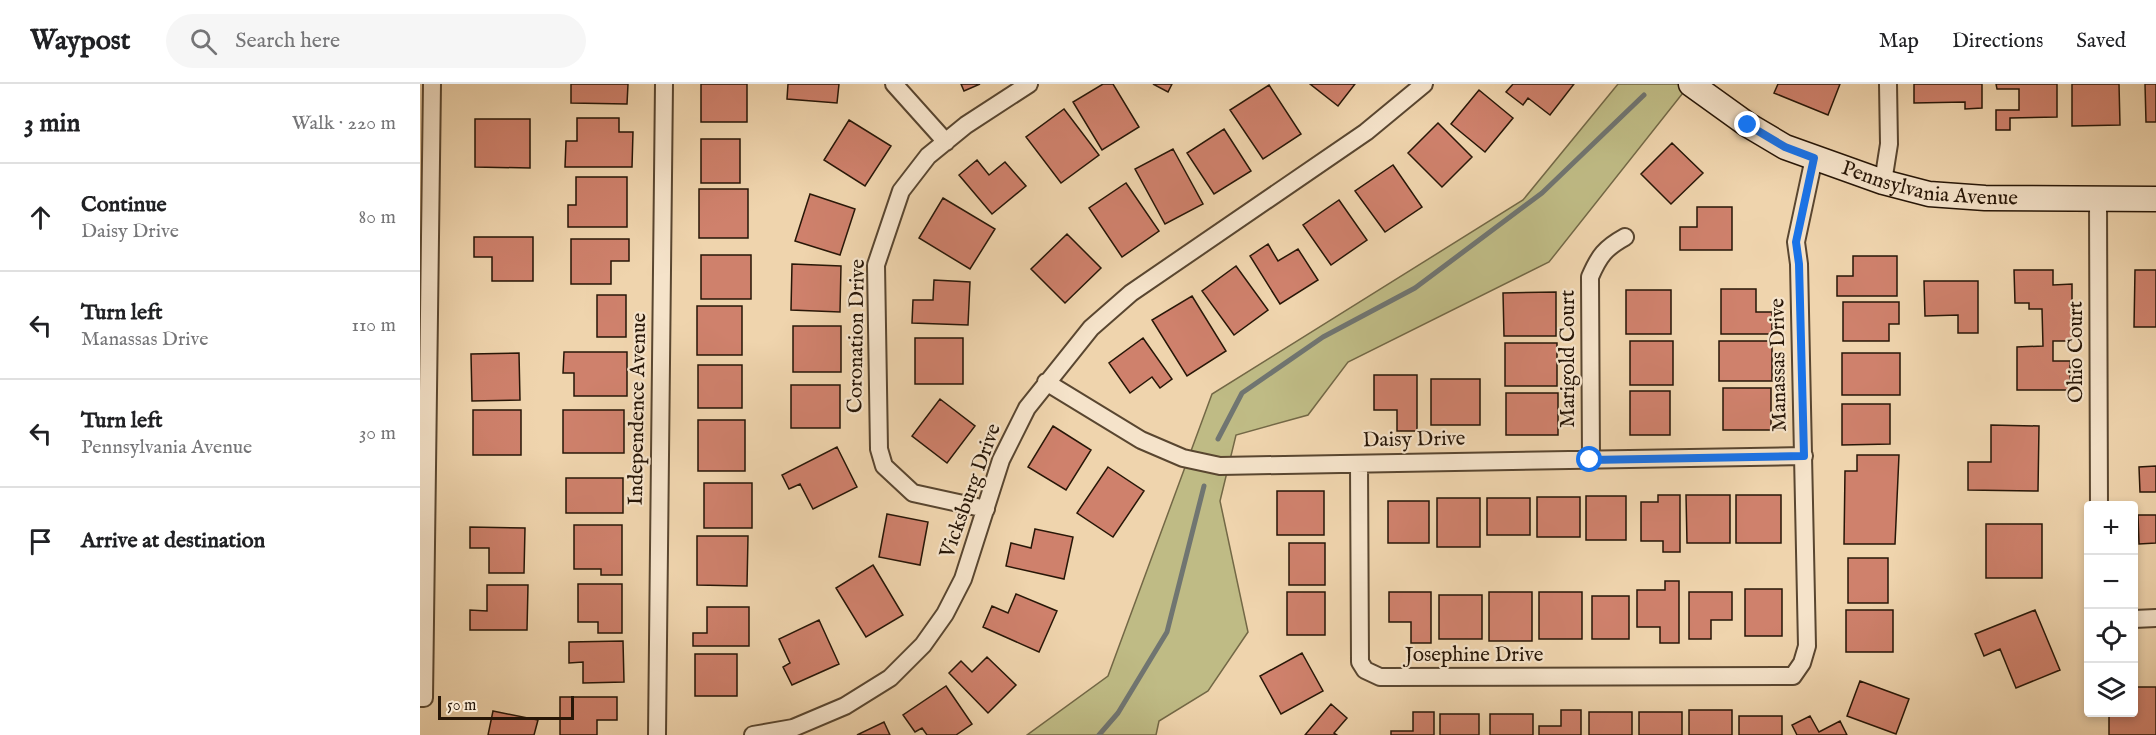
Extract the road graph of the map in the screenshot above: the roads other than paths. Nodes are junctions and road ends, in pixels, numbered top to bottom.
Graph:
1 (432, 84) edge
2 (664, 84) edge
3 (894, 84) edge
4 (1029, 84) edge
5 (1424, 84) edge
6 (1691, 84) edge
7 (1888, 84) edge
8 (946, 142) junction
9 (1814, 158) junction
10 (1883, 182) junction
11 (2098, 199) junction
12 (2156, 199) edge
13 (1625, 237) dead end
14 (1046, 382) junction
15 (1804, 456) junction
16 (1590, 460) junction
17 (1359, 464) junction
18 (2099, 501) edge
19 (986, 509) junction
20 (2156, 618) edge
21 (2138, 619) edge
22 (1793, 676) joint
23 (422, 698) edge
24 (657, 735) edge
25 (753, 735) edge

1 - 23 street
2 - 24 street, Independence Avenue
3 - 8 street
4 - 8 street, Coronation Drive
5 - 14 street, Vicksburg Drive
6 - 9 street, Pennsylvania Avenue
7 - 10 street
8 - 19 street, Coronation Drive
9 - 10 street, Pennsylvania Avenue
9 - 15 street, Manassas Drive
10 - 11 street, Pennsylvania Avenue
11 - 12 street, Pennsylvania Avenue
11 - 18 street, Ohio Court
13 - 16 street, Marigold Court
14 - 17 street, Daisy Drive
14 - 19 street, Vicksburg Drive
15 - 16 street, Daisy Drive
15 - 22 street, Manassas Drive
16 - 17 street, Daisy Drive
17 - 22 street, Josephine Drive
19 - 25 street, Vicksburg Drive
20 - 21 street

